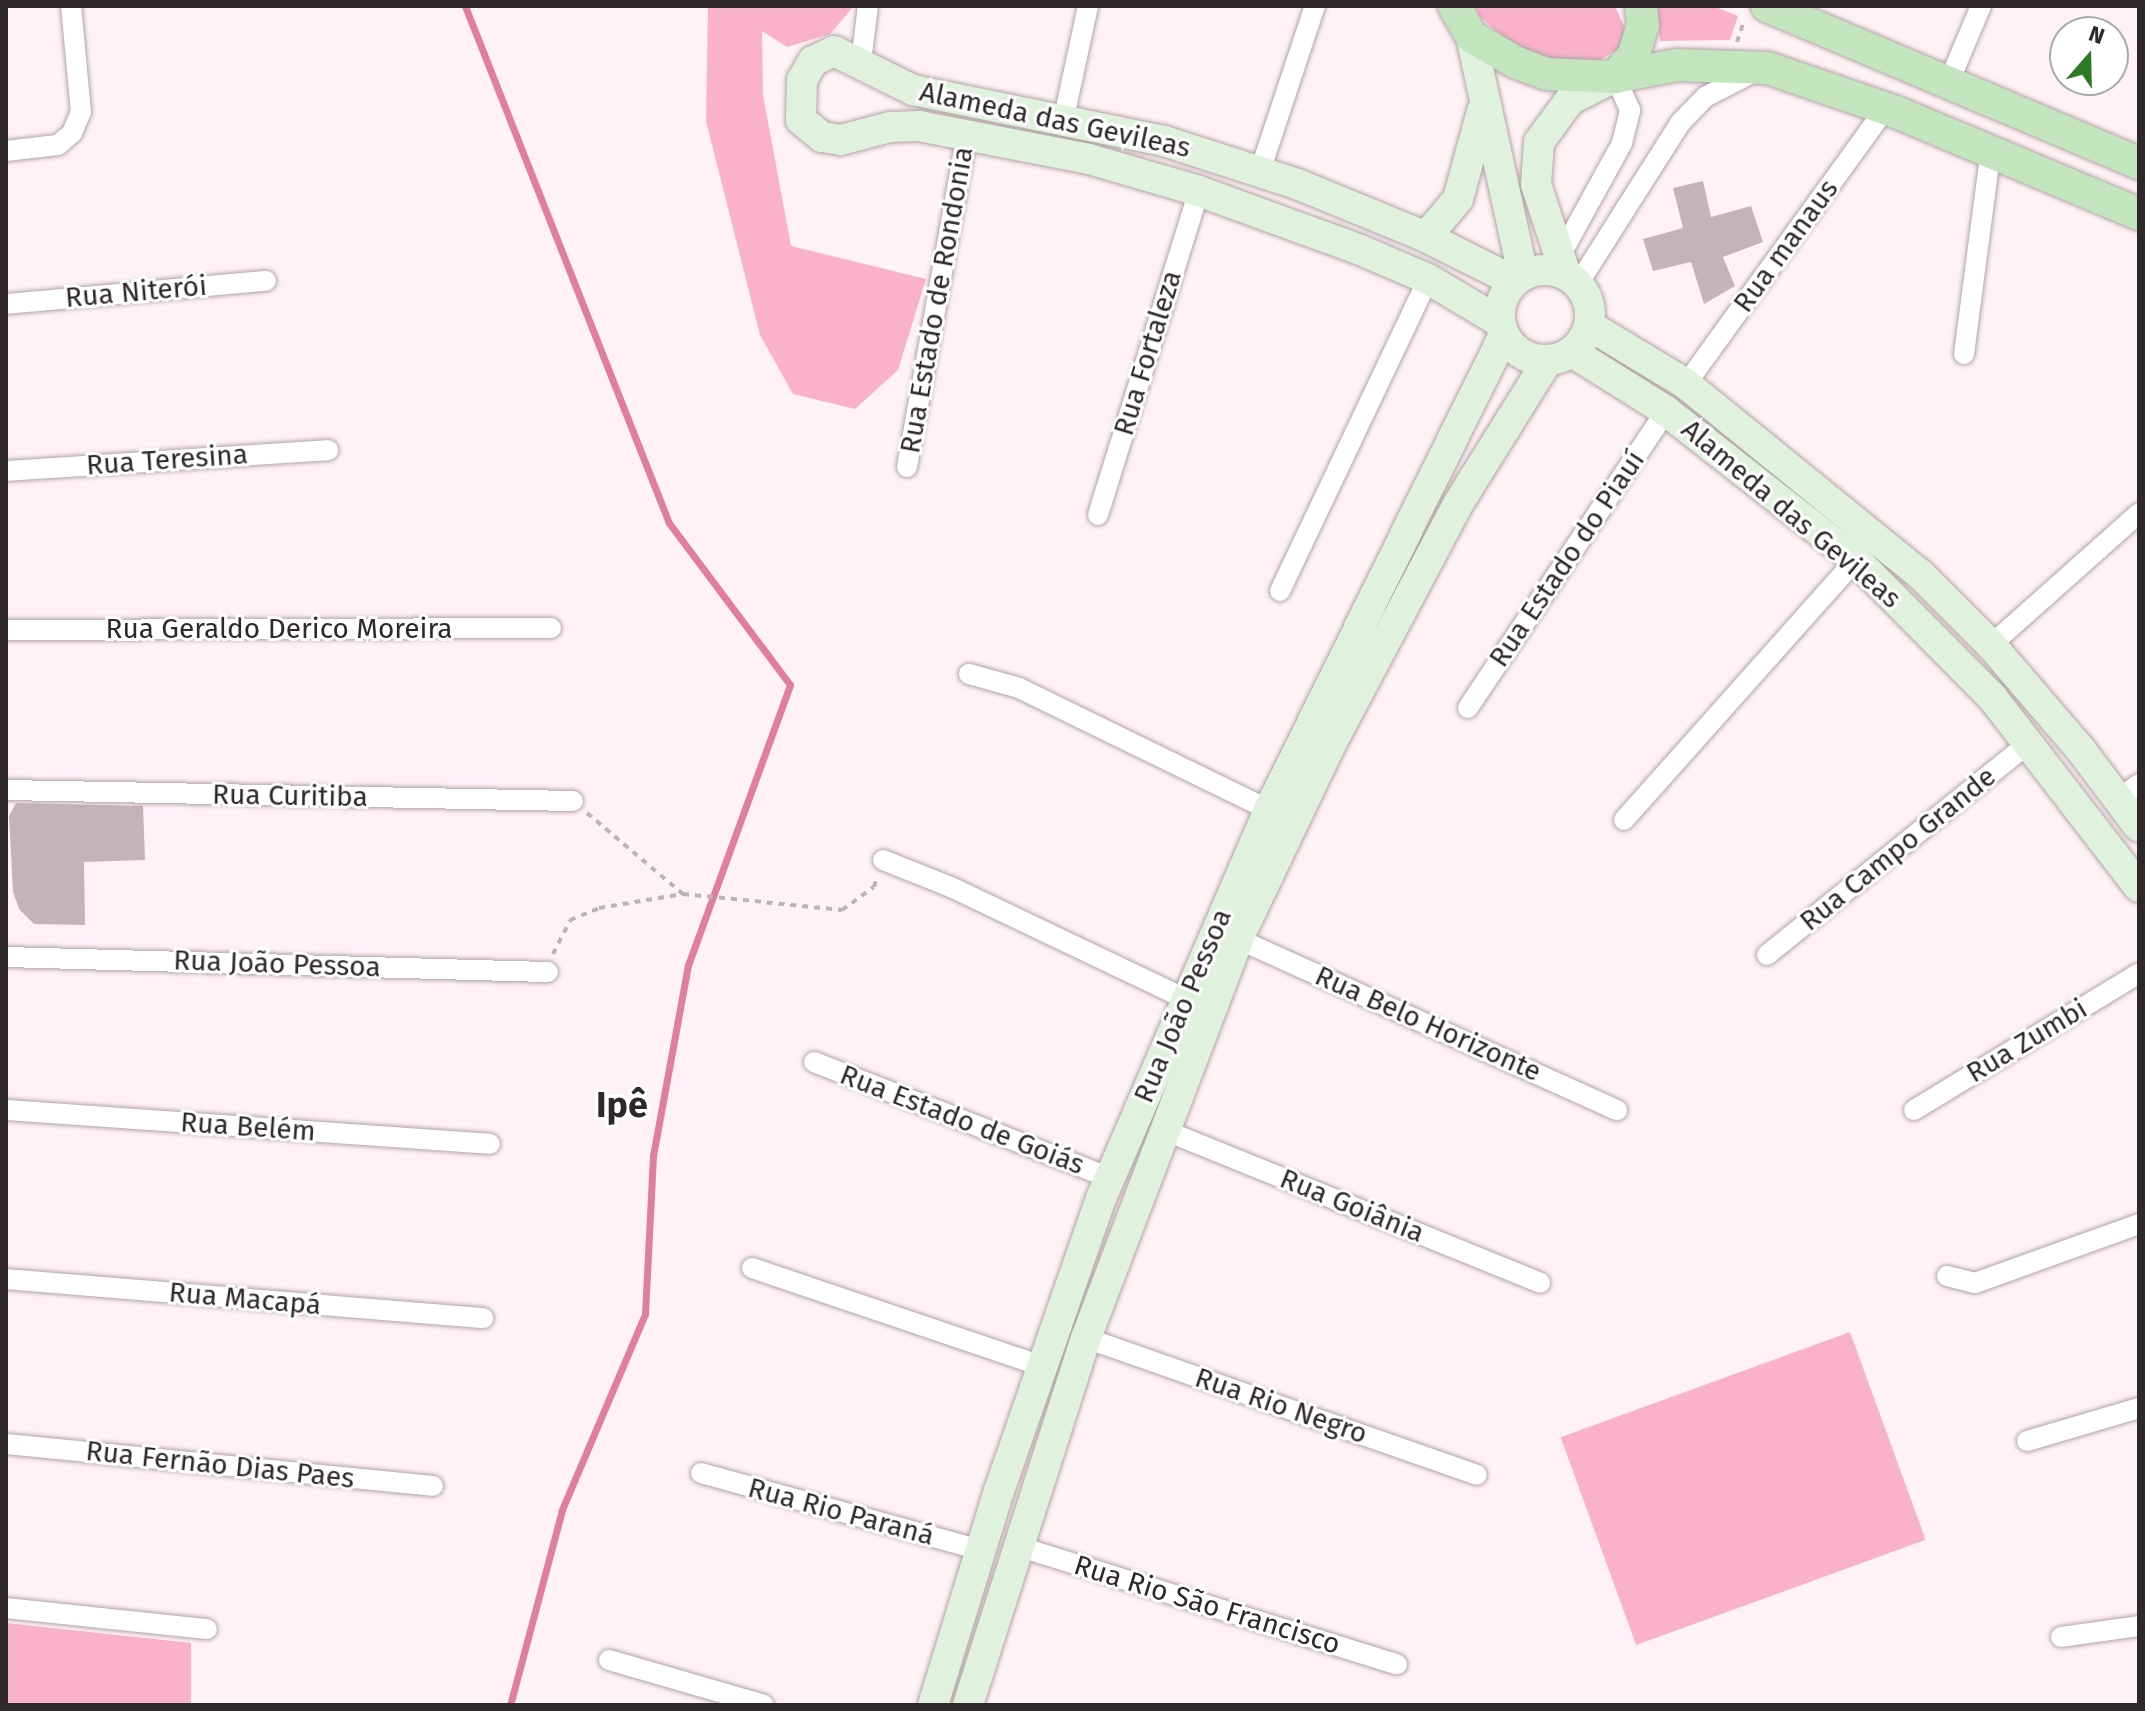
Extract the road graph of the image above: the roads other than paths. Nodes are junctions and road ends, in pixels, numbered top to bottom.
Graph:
1 (71, 6) edge
2 (868, 6) edge
3 (1088, 6) edge
4 (1315, 6) edge
5 (1454, 6) edge
6 (1641, 6) edge
7 (1767, 6) edge
8 (1981, 6) edge
9 (1468, 21) edge
10 (861, 62) junction
11 (1768, 68) junction
12 (1615, 77) junction
13 (1948, 84) junction
14 (1484, 97) junction
15 (1886, 108) junction
16 (1064, 117) junction
17 (967, 132) junction
18 (1991, 150) junction
19 (6, 151) edge
20 (2139, 163) edge
21 (1260, 171) junction
22 (1199, 191) junction
23 (2139, 214) edge
24 (1426, 237) junction
25 (1568, 272) junction
26 (1519, 278) junction
27 (1428, 279) junction
28 (266, 281) dead end
29 (6, 304) edge
30 (1590, 326) junction
31 (1502, 329) junction
32 (1964, 354) dead end
33 (1560, 356) junction
34 (1686, 384) junction
35 (1666, 411) junction
36 (328, 450) dead end
37 (907, 467) dead end
38 (6, 471) edge
39 (2139, 513) edge
40 (1098, 515) dead end
41 (1856, 560) junction
42 (1280, 591) dead end
43 (551, 628) dead end
44 (6, 630) edge
45 (1991, 645) junction
46 (969, 674) dead end
47 (1468, 708) dead end
48 (2029, 743) junction
49 (6, 790) edge
50 (2129, 792) edge
51 (573, 801) road end
52 (1269, 810) junction
53 (1624, 820) dead end
54 (2139, 827) edge
55 (883, 860) road end
56 (2139, 887) edge
57 (1238, 939) junction
58 (1767, 955) dead end
59 (6, 957) edge
60 (546, 972) road end
61 (2139, 973) edge
62 (1186, 999) junction
63 (814, 1062) dead end
64 (6, 1110) edge
65 (1617, 1110) dead end
66 (1914, 1110) dead end
67 (1164, 1130) junction
68 (490, 1144) dead end
69 (1110, 1178) junction
70 (2139, 1224) edge
71 (752, 1268) dead end
72 (1947, 1276) dead end
73 (6, 1279) edge
74 (1540, 1283) dead end
75 (483, 1318) dead end
76 (1086, 1338) junction
77 (1042, 1366) junction
78 (2139, 1408) edge
79 (2027, 1441) dead end
80 (6, 1444) edge
81 (701, 1473) dead end
82 (1477, 1475) dead end
83 (433, 1486) dead end
84 (1017, 1546) junction
85 (981, 1550) junction
86 (6, 1608) edge
87 (2139, 1626) edge
88 (207, 1629) dead end
89 (2061, 1637) dead end
90 (609, 1660) dead end
91 (1397, 1664) dead end
92 (764, 1705) edge
93 (933, 1705) edge
94 (968, 1705) edge

1 - 19 street
2 - 10 street
3 - 16 street
4 - 21 street
5 - 9 main road
6 - 12 main road
7 - 13 main road
8 - 13 street
9 - 12 main road
9 - 14 street
10 - 16 street, Alameda das Gevileas
10 - 17 street, Alameda das Gevileas
11 - 12 main road
11 - 15 main road
11 - 25 street
12 - 25 street
12 - 25 street
13 - 20 main road
14 - 24 street
14 - 26 street
15 - 18 main road
15 - 34 street, Rua manaus
16 - 21 street, Alameda das Gevileas
17 - 22 street, Alameda das Gevileas
17 - 37 street, Rua Estado de Rondonia
18 - 23 main road
18 - 32 street
21 - 24 street, Alameda das Gevileas
22 - 27 street, Alameda das Gevileas
22 - 40 street, Rua Fortaleza
24 - 26 street, Alameda das Gevileas
25 - 26 street, Alameda das Gevileas
25 - 30 street
26 - 31 street
27 - 31 street, Alameda das Gevileas
27 - 42 street
28 - 29 street, Rua Niterói
30 - 33 street
30 - 34 street, Alameda das Gevileas
31 - 33 street, Alameda das Gevileas
31 - 52 street, Rua João Pessoa
33 - 35 street, Alameda das Gevileas
33 - 57 street, Rua João Pessoa
34 - 45 street, Alameda das Gevileas
35 - 41 street, Alameda das Gevileas
35 - 47 street, Rua Estado do Piauí
36 - 38 street, Rua Teresina
39 - 45 street
41 - 48 street, Alameda das Gevileas
41 - 53 street
43 - 44 street, Rua Geraldo Derico Moreira
45 - 50 street, Alameda das Gevileas
46 - 52 street
48 - 56 street, Alameda das Gevileas
48 - 58 street, Rua Campo Grande
49 - 51 street, Rua Curitiba
50 - 54 street, Alameda das Gevileas
52 - 62 street, Rua João Pessoa
55 - 62 street
57 - 65 street, Rua Belo Horizonte
57 - 67 street, Rua João Pessoa
59 - 60 street, Rua João Pessoa
61 - 66 street, Rua Zumbi
62 - 69 street, Rua João Pessoa
63 - 69 street, Rua Estado de Goiás
64 - 68 street, Rua Belém
67 - 74 street, Rua Goiânia
67 - 76 street, Rua João Pessoa
69 - 77 street, Rua João Pessoa
70 - 72 street
71 - 77 street
73 - 75 street, Rua Macapá
76 - 82 street, Rua Rio Negro
76 - 84 street, Rua João Pessoa
77 - 85 street, Rua João Pessoa
78 - 79 street
80 - 83 street, Rua Fernão Dias Paes
81 - 85 street, Rua Rio Paraná
84 - 91 street, Rua Rio São Francisco
84 - 94 street, Rua João Pessoa
85 - 93 street, Rua João Pessoa
86 - 88 street
87 - 89 street
90 - 92 street

